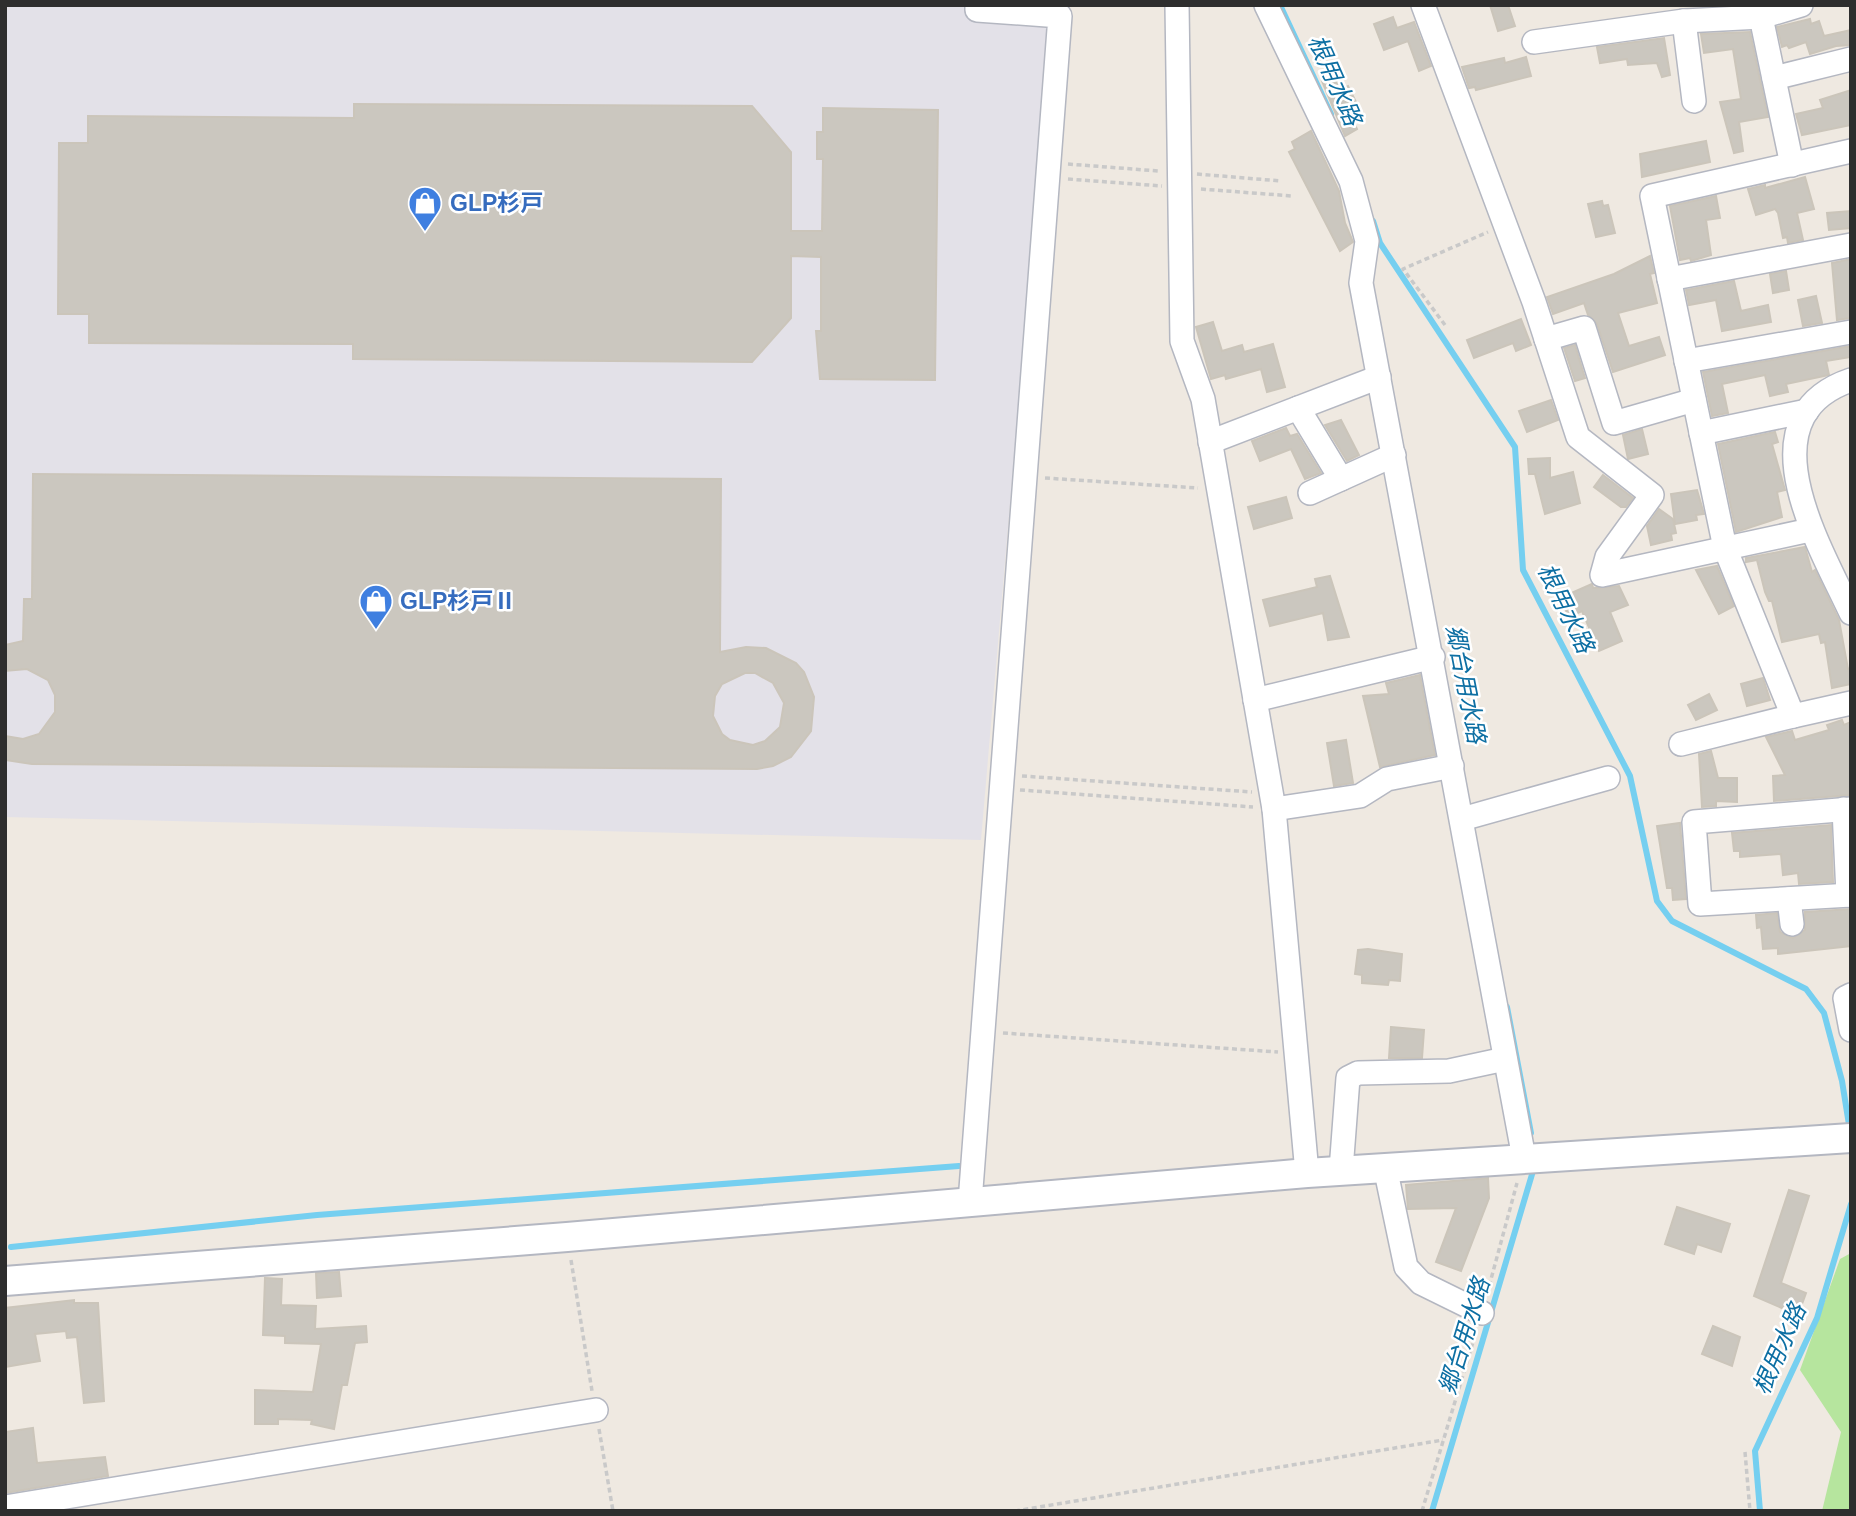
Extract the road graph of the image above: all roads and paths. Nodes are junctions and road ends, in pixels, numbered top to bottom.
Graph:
1 (977, 5) edge
2 (1177, 5) edge
3 (1266, 5) edge
4 (1423, 5) edge
5 (1801, 5) edge
6 (1735, 12) edge
7 (1761, 17) junction
8 (1684, 20) junction
9 (1534, 42) dead end
10 (1851, 59) edge
11 (1774, 78) junction
12 (1694, 101) dead end
13 (1851, 151) edge
14 (1793, 165) junction
15 (1512, 243) junction
16 (1851, 245) edge
17 (1669, 279) junction
18 (1445, 325) dead end
19 (1851, 332) edge
20 (1546, 339) junction
21 (1686, 361) junction
22 (1379, 377) junction
23 (1851, 380) edge
24 (1694, 400) junction
25 (1297, 408) junction
26 (1807, 411) junction
27 (1701, 433) junction
28 (1210, 442) junction
29 (1394, 456) junction
30 (1027, 477) junction
31 (1341, 479) junction
32 (1218, 489) junction
33 (1310, 493) dead end
34 (1810, 530) junction
35 (1725, 548) junction
36 (1851, 613) edge
37 (1433, 657) junction
38 (1255, 700) junction
39 (1851, 703) edge
40 (1793, 716) junction
41 (1681, 744) dead end
42 (1452, 766) junction
43 (1608, 778) dead end
44 (1272, 801) junction
45 (1847, 809) edge
46 (1468, 817) junction
47 (1849, 895) edge
48 (1789, 899) junction
49 (1792, 924) dead end
50 (1851, 995) edge
51 (1851, 1030) edge
52 (983, 1031) junction
53 (1296, 1053) junction
54 (1505, 1059) junction
55 (1844, 1139) edge
56 (1524, 1158) junction
57 (1385, 1167) junction
58 (1341, 1170) junction
59 (1307, 1173) junction
60 (970, 1202) junction
61 (567, 1237) junction
62 (5, 1281) edge
63 (1482, 1313) junction
64 (596, 1410) junction
65 (1443, 1440) junction
66 (1745, 1452) dead end
67 (5, 1507) edge
68 (613, 1511) edge
69 (1015, 1511) edge
70 (1422, 1511) edge
71 (1750, 1511) edge

1 - 30 street
2 - 28 street
3 - 22 street
4 - 15 street
5 - 7 street
6 - 7 street
6 - 8 street
7 - 11 street
8 - 9 street
8 - 12 street
10 - 11 street
11 - 14 street
13 - 14 street
14 - 17 street
15 - 18 path
15 - 20 street
16 - 17 street
17 - 21 street
19 - 21 street
20 - 24 street
20 - 35 street
21 - 24 street
22 - 25 street
22 - 29 street
23 - 26 street
24 - 27 street
25 - 28 street
25 - 31 street
26 - 27 street
26 - 34 street
27 - 35 street
28 - 32 street
29 - 31 street
29 - 37 street
30 - 32 path
30 - 52 street
31 - 33 street
32 - 38 street
34 - 35 street
34 - 36 street
35 - 40 street
37 - 38 street
37 - 42 street
38 - 44 street
39 - 40 street
40 - 41 street
42 - 44 street
42 - 46 street
43 - 46 street
44 - 44 path
44 - 53 street
45 - 47 street
45 - 48 street
46 - 54 street
47 - 48 street
48 - 49 street
50 - 51 street
52 - 53 path
52 - 60 street
53 - 59 street
54 - 56 street
54 - 58 street
55 - 56 street
56 - 57 street
56 - 63 path
57 - 58 street
57 - 63 street
58 - 59 street
59 - 60 street
60 - 61 street
61 - 62 street
61 - 64 path
63 - 65 path
64 - 67 street
64 - 68 path
65 - 69 path
65 - 70 path
66 - 71 path

